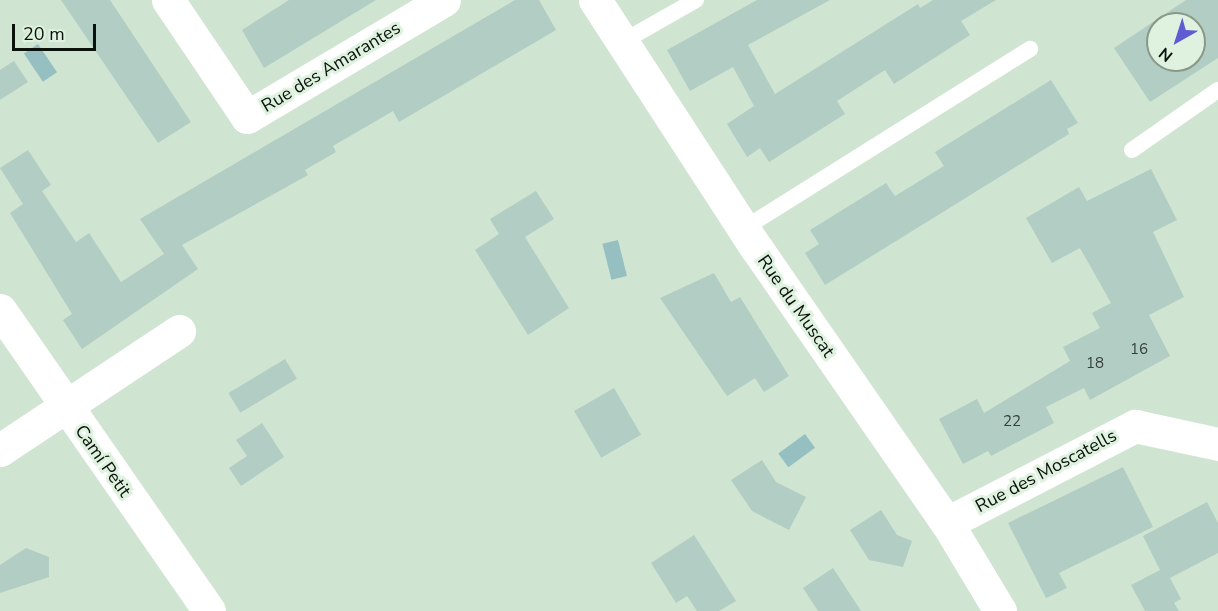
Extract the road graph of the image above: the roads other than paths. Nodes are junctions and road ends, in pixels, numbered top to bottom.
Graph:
1 (168, 0) edge
2 (444, 0) edge
3 (595, 0) edge
4 (696, 0) edge
5 (622, 42) junction
6 (1030, 49) dead end
7 (1218, 90) edge
8 (1132, 150) dead end
9 (743, 229) junction
10 (0, 310) edge
11 (180, 331) dead end
12 (66, 408) junction
13 (1218, 444) edge
14 (0, 450) edge
15 (946, 523) junction
16 (209, 611) edge
17 (1000, 611) edge

1 - 2 street, Rue des Amarantes
3 - 5 street, Rue du Muscat
4 - 5 lane
5 - 9 street, Rue du Muscat
6 - 9 lane
7 - 8 lane
9 - 15 street, Rue du Muscat
10 - 12 street, Camí Petit
11 - 12 street
12 - 14 street
12 - 16 street, Camí Petit
13 - 15 street, Rue des Moscatells
15 - 17 street, Rue du Muscat

